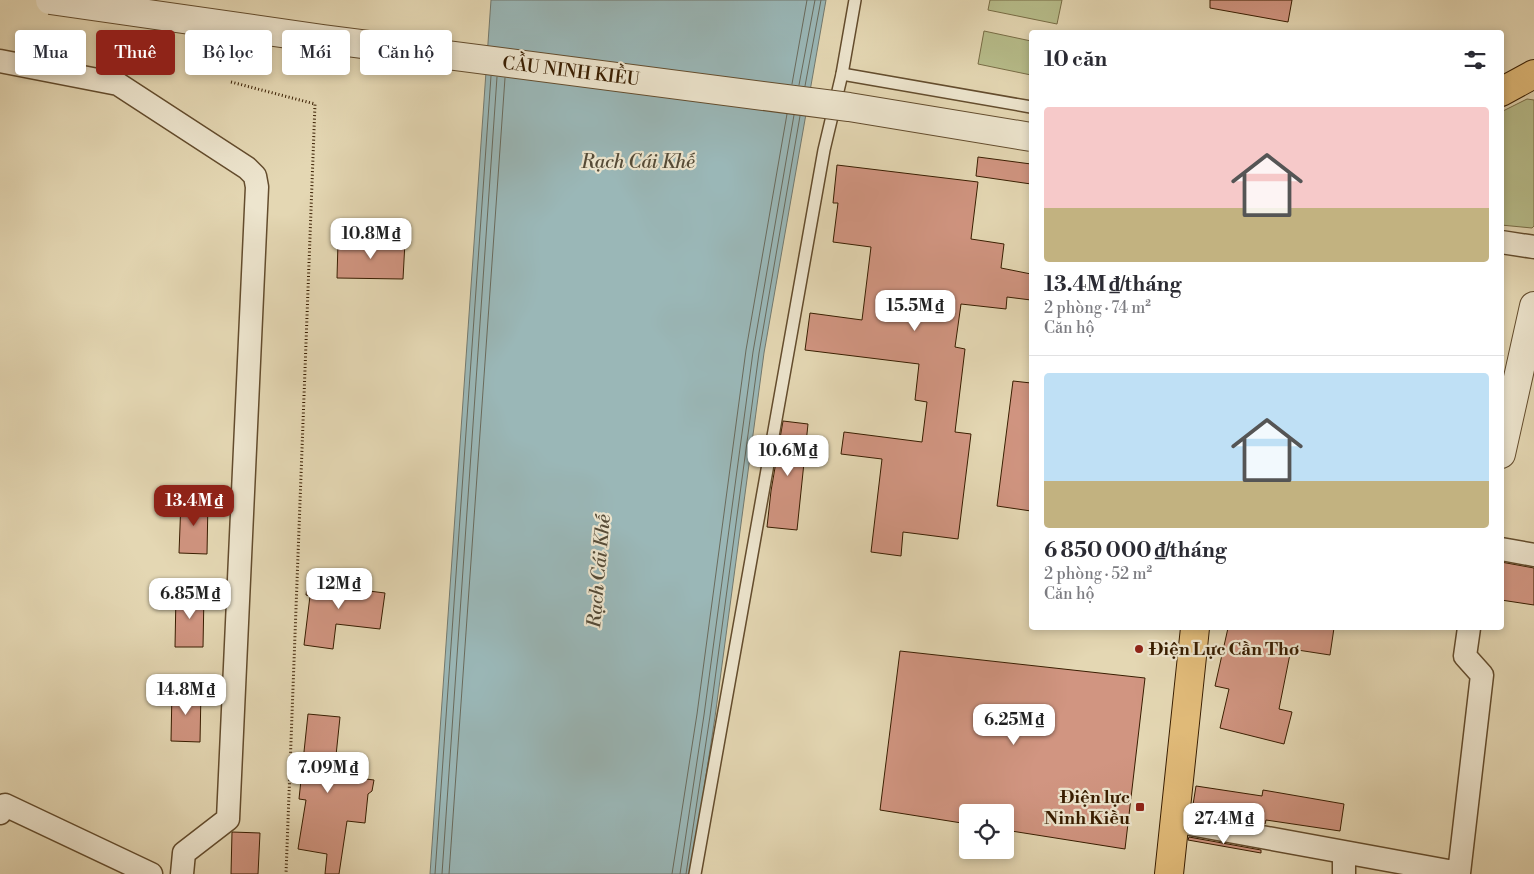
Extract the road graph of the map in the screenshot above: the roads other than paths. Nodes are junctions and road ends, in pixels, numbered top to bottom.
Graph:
1 (50, 0) edge
2 (855, 0) edge
3 (0, 61) edge
4 (842, 74) junction
5 (1534, 74) edge
6 (1504, 90) edge
7 (1029, 107) edge
8 (1029, 138) edge
9 (1504, 242) edge
10 (1534, 247) edge
11 (1534, 306) edge
12 (1504, 443) edge
13 (1504, 550) edge
14 (1534, 555) edge
15 (1196, 630) edge
16 (1469, 630) edge
17 (0, 813) edge
18 (1174, 820) junction
19 (1344, 863) edge
20 (151, 874) edge
21 (182, 874) edge
22 (695, 874) edge
23 (1169, 874) edge

1 - 8 street, CẦU NINH KIỀU, bridge
2 - 4 lane
3 - 21 street
4 - 7 lane
4 - 22 lane
5 - 6 main road
9 - 10 street
11 - 12 street
13 - 14 street
15 - 18 main road
16 - 19 street
17 - 20 street
18 - 19 street
18 - 23 main road

